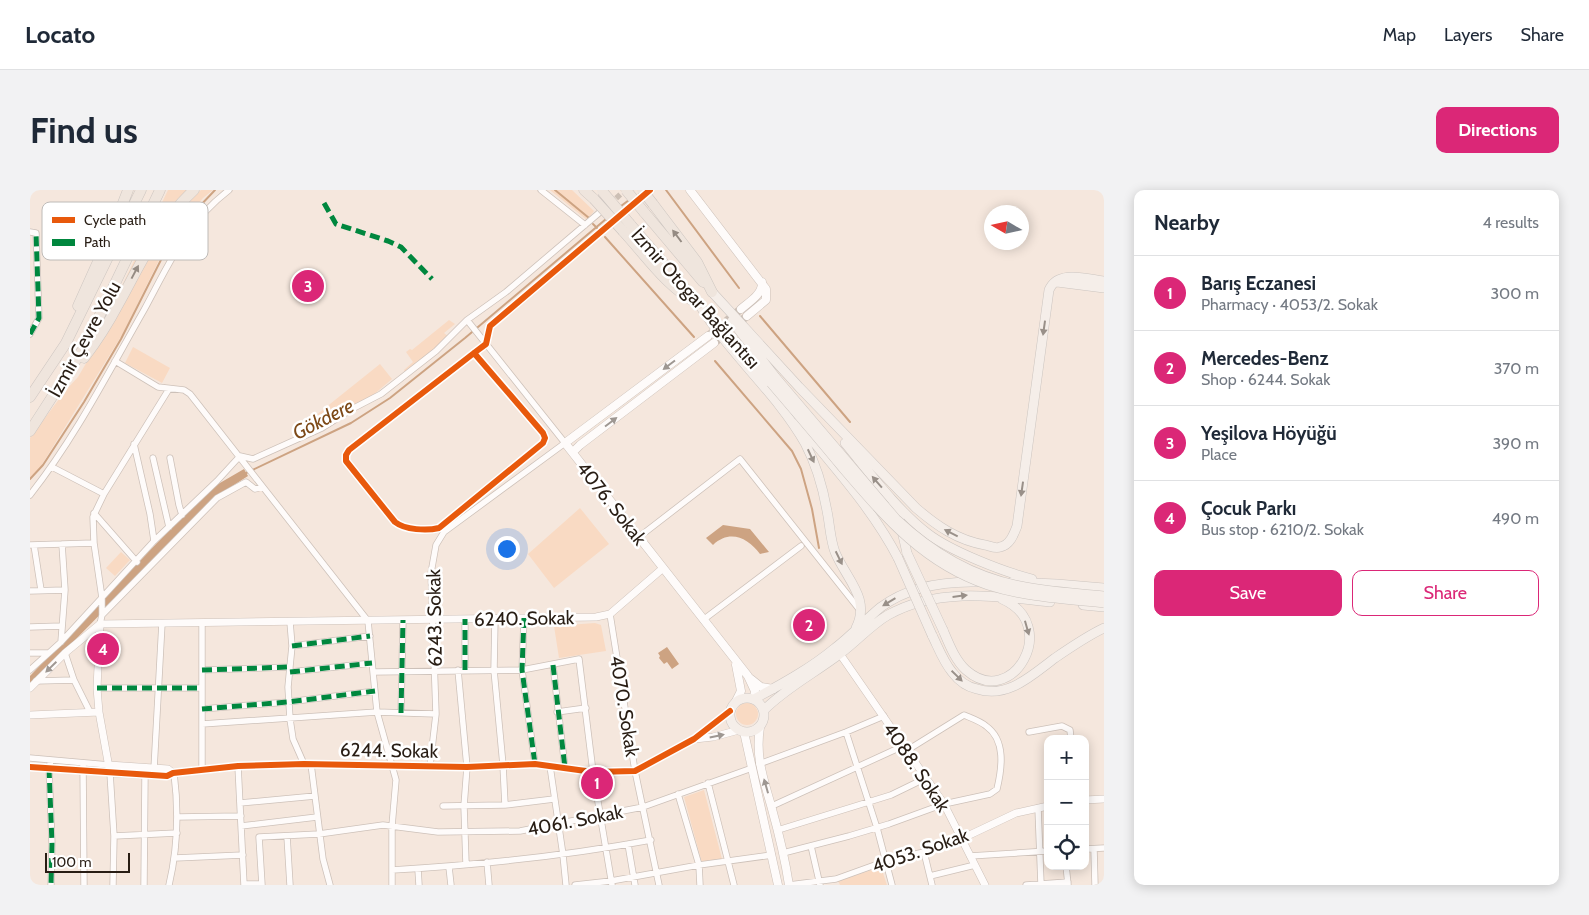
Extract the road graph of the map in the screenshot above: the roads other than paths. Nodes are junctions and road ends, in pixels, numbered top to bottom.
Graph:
1 (128, 190) edge
2 (141, 190) edge
3 (160, 190) edge
4 (194, 190) edge
5 (229, 190) edge
6 (541, 190) edge
7 (584, 190) edge
8 (626, 190) edge
9 (642, 190) edge
10 (690, 190) edge
11 (602, 191) edge
12 (123, 202) edge
13 (135, 202) edge
14 (154, 202) edge
15 (183, 202) edge
16 (208, 209) edge
17 (600, 213) dead end
18 (609, 224) dead end
19 (585, 225) junction
20 (627, 228) junction
21 (30, 232) edge
22 (99, 260) edge
23 (107, 260) edge
24 (126, 260) edge
25 (143, 260) edge
26 (170, 260) edge
27 (1054, 281) junction
28 (1104, 281) edge
29 (762, 282) junction
30 (1104, 288) edge
31 (712, 292) junction
32 (699, 304) joint
33 (741, 309) tunnel mouth
34 (747, 316) tunnel mouth
35 (466, 320) junction
36 (30, 334) edge
37 (708, 336) tunnel mouth
38 (714, 343) tunnel mouth
39 (486, 344) junction
40 (474, 353) junction
41 (115, 361) junction
42 (50, 367) junction
43 (771, 383) junction
44 (60, 385) junction
45 (799, 387) junction
46 (169, 389) junction
47 (30, 397) edge
48 (30, 431) edge
49 (564, 443) junction
50 (134, 444) junction
51 (573, 452) junction
52 (240, 456) junction
53 (153, 458) dead end
54 (170, 458) dead end
55 (52, 467) junction
56 (262, 487) junction
57 (104, 494) junction
58 (30, 495) edge
59 (890, 496) junction
60 (94, 513) junction
61 (182, 515) junction
62 (169, 526) junction
63 (639, 537) junction
64 (154, 541) junction
65 (94, 543) junction
66 (62, 544) junction
67 (32, 545) edge
68 (801, 546) dead end
69 (137, 562) junction
70 (662, 568) junction
71 (1057, 584) junction
72 (1104, 588) edge
73 (41, 590) junction
74 (65, 590) junction
75 (30, 591) edge
76 (994, 596) junction
77 (1104, 596) edge
78 (102, 598) junction
79 (1104, 603) edge
80 (1104, 608) edge
81 (862, 612) junction
82 (610, 614) junction
83 (102, 615) junction
84 (495, 618) junction
85 (524, 618) junction
86 (433, 619) junction
87 (465, 619) junction
88 (403, 620) junction
89 (703, 620) junction
90 (368, 621) junction
91 (290, 622) junction
92 (162, 623) junction
93 (202, 623) junction
94 (100, 624) junction
95 (62, 626) junction
96 (30, 627) edge
97 (1104, 628) edge
98 (854, 632) junction
99 (370, 636) junction
100 (61, 642) junction
101 (292, 646) junction
102 (838, 651) junction
103 (30, 653) edge
104 (48, 653) junction
105 (65, 653) junction
106 (372, 663) junction
107 (736, 663) junction
108 (553, 665) junction
109 (30, 670) edge
110 (202, 670) junction
111 (290, 670) junction
112 (461, 670) junction
113 (494, 670) junction
114 (522, 670) junction
115 (402, 671) junction
116 (435, 671) junction
117 (373, 672) junction
118 (748, 676) junction
119 (74, 680) junction
120 (36, 681) junction
121 (30, 688) edge
122 (97, 688) junction
123 (158, 688) junction
124 (202, 688) junction
125 (773, 689) junction
126 (375, 691) junction
127 (754, 699) junction
128 (736, 701) junction
129 (288, 702) junction
130 (202, 708) junction
131 (586, 708) junction
132 (730, 710) junction
133 (764, 710) junction
134 (90, 712) junction
135 (99, 712) junction
136 (377, 712) junction
137 (558, 712) junction
138 (401, 713) junction
139 (436, 714) junction
140 (30, 715) edge
141 (884, 716) junction
142 (290, 718) junction
143 (202, 724) junction
144 (760, 726) junction
145 (742, 731) junction
146 (846, 732) junction
147 (1029, 732) dead end
148 (1071, 735) edge
149 (694, 739) junction
150 (904, 749) junction
151 (30, 758) edge
152 (51, 760) junction
153 (83, 763) junction
154 (307, 764) junction
155 (535, 764) junction
156 (393, 765) junction
157 (503, 765) junction
158 (238, 766) junction
159 (430, 766) junction
160 (467, 766) junction
161 (550, 766) junction
162 (756, 766) junction
163 (30, 767) edge
164 (50, 768) junction
165 (565, 768) junction
166 (858, 768) junction
167 (110, 769) junction
168 (154, 769) junction
169 (202, 770) junction
170 (83, 771) junction
171 (635, 771) junction
172 (593, 772) junction
173 (174, 773) junction
174 (145, 775) junction
175 (926, 778) junction
176 (708, 783) junction
177 (678, 794) junction
178 (315, 796) junction
179 (1104, 799) edge
180 (554, 800) junction
181 (1089, 800) edge
182 (869, 802) junction
183 (240, 803) junction
184 (944, 804) junction
185 (444, 806) dead end
186 (464, 806) junction
187 (505, 806) junction
188 (772, 806) junction
189 (643, 807) junction
190 (1044, 807) edge
191 (1038, 808) junction
192 (600, 815) junction
193 (241, 816) junction
194 (177, 817) junction
195 (317, 817) junction
196 (559, 824) junction
197 (241, 826) junction
198 (392, 826) junction
199 (877, 828) junction
200 (778, 830) junction
201 (177, 833) junction
202 (465, 833) junction
203 (143, 834) junction
204 (319, 834) junction
205 (114, 836) junction
206 (287, 836) junction
207 (961, 839) junction
208 (651, 840) junction
209 (628, 844) junction
210 (811, 846) junction
211 (1094, 848) junction
212 (1104, 848) edge
213 (606, 849) junction
214 (1089, 849) edge
215 (924, 852) junction
216 (1040, 852) junction
217 (1044, 852) edge
218 (783, 853) junction
219 (243, 855) junction
220 (564, 855) junction
221 (772, 855) junction
222 (970, 856) junction
223 (175, 858) junction
224 (487, 862) junction
225 (728, 862) junction
226 (886, 862) junction
227 (466, 864) junction
228 (699, 865) junction
229 (975, 865) junction
230 (449, 867) junction
231 (418, 869) junction
232 (392, 870) junction
233 (1066, 870) edge
234 (658, 872) junction
235 (634, 876) junction
236 (930, 876) junction
237 (837, 882) edge
238 (612, 883) edge
239 (819, 883) edge
240 (1068, 883) edge
241 (244, 884) edge
242 (262, 884) edge
243 (1041, 884) junction
244 (51, 885) edge
245 (84, 885) edge
246 (114, 885) edge
247 (144, 885) edge
248 (169, 885) edge
249 (290, 885) edge
250 (330, 885) edge
251 (392, 885) edge
252 (419, 885) edge
253 (451, 885) edge
254 (489, 885) edge
255 (566, 885) edge
256 (575, 885) edge
257 (635, 885) edge
258 (659, 885) edge
259 (700, 885) edge
260 (734, 885) edge
261 (778, 885) edge
262 (789, 885) edge
263 (892, 885) edge
264 (932, 885) edge
265 (984, 885) edge
266 (1026, 885) edge
267 (1095, 885) edge

1 - 12 highway
2 - 13 highway, İzmir Çevre Yolu
3 - 14 highway, İzmir Çevre Yolu
15 -> 4 highway
5 - 16 street
6 - 19 street
7 - 20 highway, bridge
8 - 31 highway, İzmir Otogar Bağlantısı, bridge
31 -> 9 highway, bridge
10 - 29 main road
11 - 20 highway, İzmir Otogar Bağlantısı, bridge
17 - 19 street
18 - 39 street
19 - 35 street
20 - 32 highway, İzmir Otogar Bağlantısı
21 - 36 street
22 - 42 highway
23 - 42 highway, İzmir Çevre Yolu
24 - 44 highway, İzmir Çevre Yolu
44 -> 25 highway
26 - 41 street
27 - 28 main road
27 - 30 main road
27 -> 45 main road
29 - 33 main road
29 - 34 main road
31 - 43 main road
31 - 45 main road
32 - 43 main road, İzmir Otogar Bağlantısı
35 - 39 street
35 - 52 street
37 -> 49 main road
51 -> 38 main road
39 - 40 street
39 - 49 street, 4076. Sokak
40 - 40 street
41 - 46 street
41 - 55 street
42 - 47 highway, İzmir Çevre Yolu
43 - 77 main road, bridge
43 - 79 main road, bridge
43 -> 81 main road
43 -> 97 main road, bridge
44 - 48 highway, İzmir Çevre Yolu
59 -> 45 main road
46 - 50 street
46 - 52 street
49 - 51 main road, 4076. Sokak
49 - 86 street, 6243. Sokak
50 - 57 street
50 - 64 street
51 - 63 main road, 4076. Sokak
52 - 56 street
52 - 61 street
53 - 62 street
54 - 61 street
55 - 57 street
55 - 58 street
56 - 83 street
56 - 90 street
57 - 60 street
59 - 71 main road
76 -> 59 main road, bridge
60 - 65 street
60 - 69 street
61 - 62 street
62 - 64 street
63 - 70 main road, 4076. Sokak
63 - 81 street
64 - 69 street
65 - 66 street
65 - 78 street
66 - 67 street
66 - 74 street
67 - 73 street
68 - 89 street
69 - 78 street
70 - 82 street
70 - 89 main road, 4076. Sokak
71 - 72 main road
71 -> 98 main road
73 - 74 street
73 - 75 street
74 - 95 street
76 - 80 main road
102 -> 76 main road
78 - 83 street
78 - 100 street
81 - 98 main road
82 - 85 street, 6240. Sokak
82 - 171 street, 4070. Sokak
83 - 94 street
84 - 85 street, 6240. Sokak
84 - 87 street, 6240. Sokak
84 - 113 street
85 - 114 street
86 - 87 street, 6240. Sokak
86 - 88 street, 6240. Sokak
86 - 116 street, 6243. Sokak
87 - 112 street
88 - 90 street, 6240. Sokak
88 - 115 street
89 - 107 main road, 4076. Sokak
90 - 91 street, 6240. Sokak
90 - 99 street
91 - 93 street, 6240. Sokak
91 - 101 street
92 - 93 street, 6240. Sokak
92 - 94 street, 6240. Sokak
92 - 123 street
93 - 110 street
94 - 105 street
94 - 122 street
95 - 96 street
95 - 100 street
98 - 102 main road
99 - 101 street
99 - 106 street
100 - 104 street
101 - 111 street
102 - 125 main road
102 - 133 main road
102 - 141 street, 4088. Sokak
103 - 104 street
104 - 109 street
105 - 119 street
105 -> 120 street
106 - 111 street
106 - 117 street
107 - 118 main road, 4076. Sokak
107 - 128 main road, 4076. Sokak
108 - 114 street
108 - 131 street
108 - 137 street
110 - 111 street
110 - 124 street
111 - 129 street
112 - 113 street
112 - 116 street
112 - 160 street
113 - 114 street
113 - 157 street
114 - 155 street
115 - 116 street
115 - 117 street
115 - 138 street
116 - 139 street, 6243. Sokak
117 - 126 street
118 - 125 main road
118 - 127 main road, 4076. Sokak
119 - 120 street
119 - 134 street
120 - 121 street
122 - 123 street
122 - 135 street
123 - 124 street
123 - 168 street
124 - 130 street
125 - 127 main road
126 - 129 street
126 - 136 street
127 - 128 main road
127 - 133 main road
128 - 132 main road
129 - 130 street
129 - 142 street
130 - 143 street
131 - 137 street
131 - 172 street
132 - 145 main road
132 - 149 street, 6244. Sokak
133 - 144 main road
134 - 135 street
134 - 140 street
135 - 167 street
136 - 138 street
136 - 142 street
136 - 156 street
137 - 165 street
138 - 139 street
139 - 159 street, 6243. Sokak
141 - 146 street, 4061. Sokak
141 - 150 street, 4088. Sokak
142 - 143 street
142 - 154 street
143 - 169 street
144 - 145 main road
144 - 162 main road
149 -> 145 street, 6244. Sokak
145 - 162 main road
146 - 162 street, 4061. Sokak
146 - 166 street
147 - 148 street
149 - 171 street, 6244. Sokak
150 - 166 street
150 - 175 street, 4088. Sokak
150 - 184 street
151 - 152 street, 6244. Sokak
152 - 153 street, 6244. Sokak
152 - 164 street
153 - 167 street, 6244. Sokak
153 - 170 street
154 - 156 street, 6244. Sokak
154 - 158 street, 6244. Sokak
154 - 178 street
155 - 157 street, 6244. Sokak
155 - 161 street, 6244. Sokak
156 - 159 street, 6244. Sokak
156 - 198 street
157 - 160 street, 6244. Sokak
157 - 187 street
158 - 169 street, 6244. Sokak
158 - 183 street
159 - 160 street, 6244. Sokak
160 - 186 street
161 - 165 street, 6244. Sokak
161 - 180 street
162 - 176 street, 4061. Sokak
188 -> 162 main road
162 - 221 main road
163 - 164 street, 6244. Sokak
164 - 170 street, 6244. Sokak
164 - 244 street
165 - 172 street, 6244. Sokak
166 - 182 street
166 - 188 street
167 - 168 street, 6244. Sokak
167 - 170 street, 6244. Sokak
167 - 174 street, 6244. Sokak
167 - 205 street
168 - 173 street, 6244. Sokak
169 - 173 street, 6244. Sokak
170 - 245 street
171 - 172 street, 6244. Sokak
171 - 189 street, 4070. Sokak
172 - 192 street
173 - 174 street, 6244. Sokak
173 - 194 street
174 - 203 street
175 - 182 street
175 - 184 street, 4088. Sokak
176 - 177 street, 4061. Sokak
176 - 225 street
177 - 189 street, 4061. Sokak
177 - 228 street
178 - 183 street
178 - 195 street
179 - 181 street
180 - 187 street
180 - 196 street
182 - 199 street
182 - 200 street
183 - 193 street
184 - 199 street
184 - 207 street, 4088. Sokak
185 - 186 street
186 - 187 street
186 - 202 street
188 - 200 main road
189 - 192 street, 4061. Sokak
189 - 208 street, 4070. Sokak
190 - 191 street, 4053. Sokak
191 - 207 street, 4053. Sokak
191 - 216 street
192 - 196 street, 4061. Sokak
192 - 213 street
193 - 194 street
193 - 197 street
194 - 201 street
195 - 197 street
195 - 204 street
196 - 202 street, 4061. Sokak
196 - 220 street
197 - 219 street
198 - 202 street, 4061. Sokak
198 - 204 street, 4061. Sokak
198 - 232 street
199 - 210 street
199 - 226 street
200 - 218 main road
201 - 203 street
201 - 223 street
202 - 227 street
203 - 205 street
203 - 247 street
204 - 206 street, 4061. Sokak
204 - 250 street
205 - 246 street
206 - 242 street, 4061. Sokak
206 - 249 street
207 - 215 street, 4053. Sokak
207 - 222 street, 4088. Sokak
208 - 209 street
208 - 234 street, 4070. Sokak
209 - 213 street
209 - 235 street
210 - 218 street
210 - 239 street
211 - 212 street
211 - 214 street
211 - 267 street
213 - 220 street
213 - 238 street
215 - 226 street, 4053. Sokak
215 - 236 street
216 - 217 street
216 - 222 street
216 - 243 street
218 - 262 main road
219 - 223 street
219 - 241 street
220 - 224 street
220 - 255 street
221 - 225 street
221 - 261 main road
222 - 229 street, 4088. Sokak
223 - 248 street
224 - 227 street
224 - 254 street
225 - 228 street
225 - 260 street
226 - 237 street, 4053. Sokak
226 - 263 street
227 - 230 street
228 - 234 street
228 - 259 street
229 - 236 street
229 - 265 street, 4088. Sokak
230 - 231 street
230 - 253 street
231 - 232 street
231 - 252 street
232 - 251 street
233 - 240 street
234 - 235 street
234 - 258 street, 4070. Sokak
235 - 238 street
235 - 257 street
236 - 264 street
237 - 239 street, 4053. Sokak
238 - 256 street
239 - 262 street, 4053. Sokak
240 - 243 street
241 - 242 street
243 - 266 street

